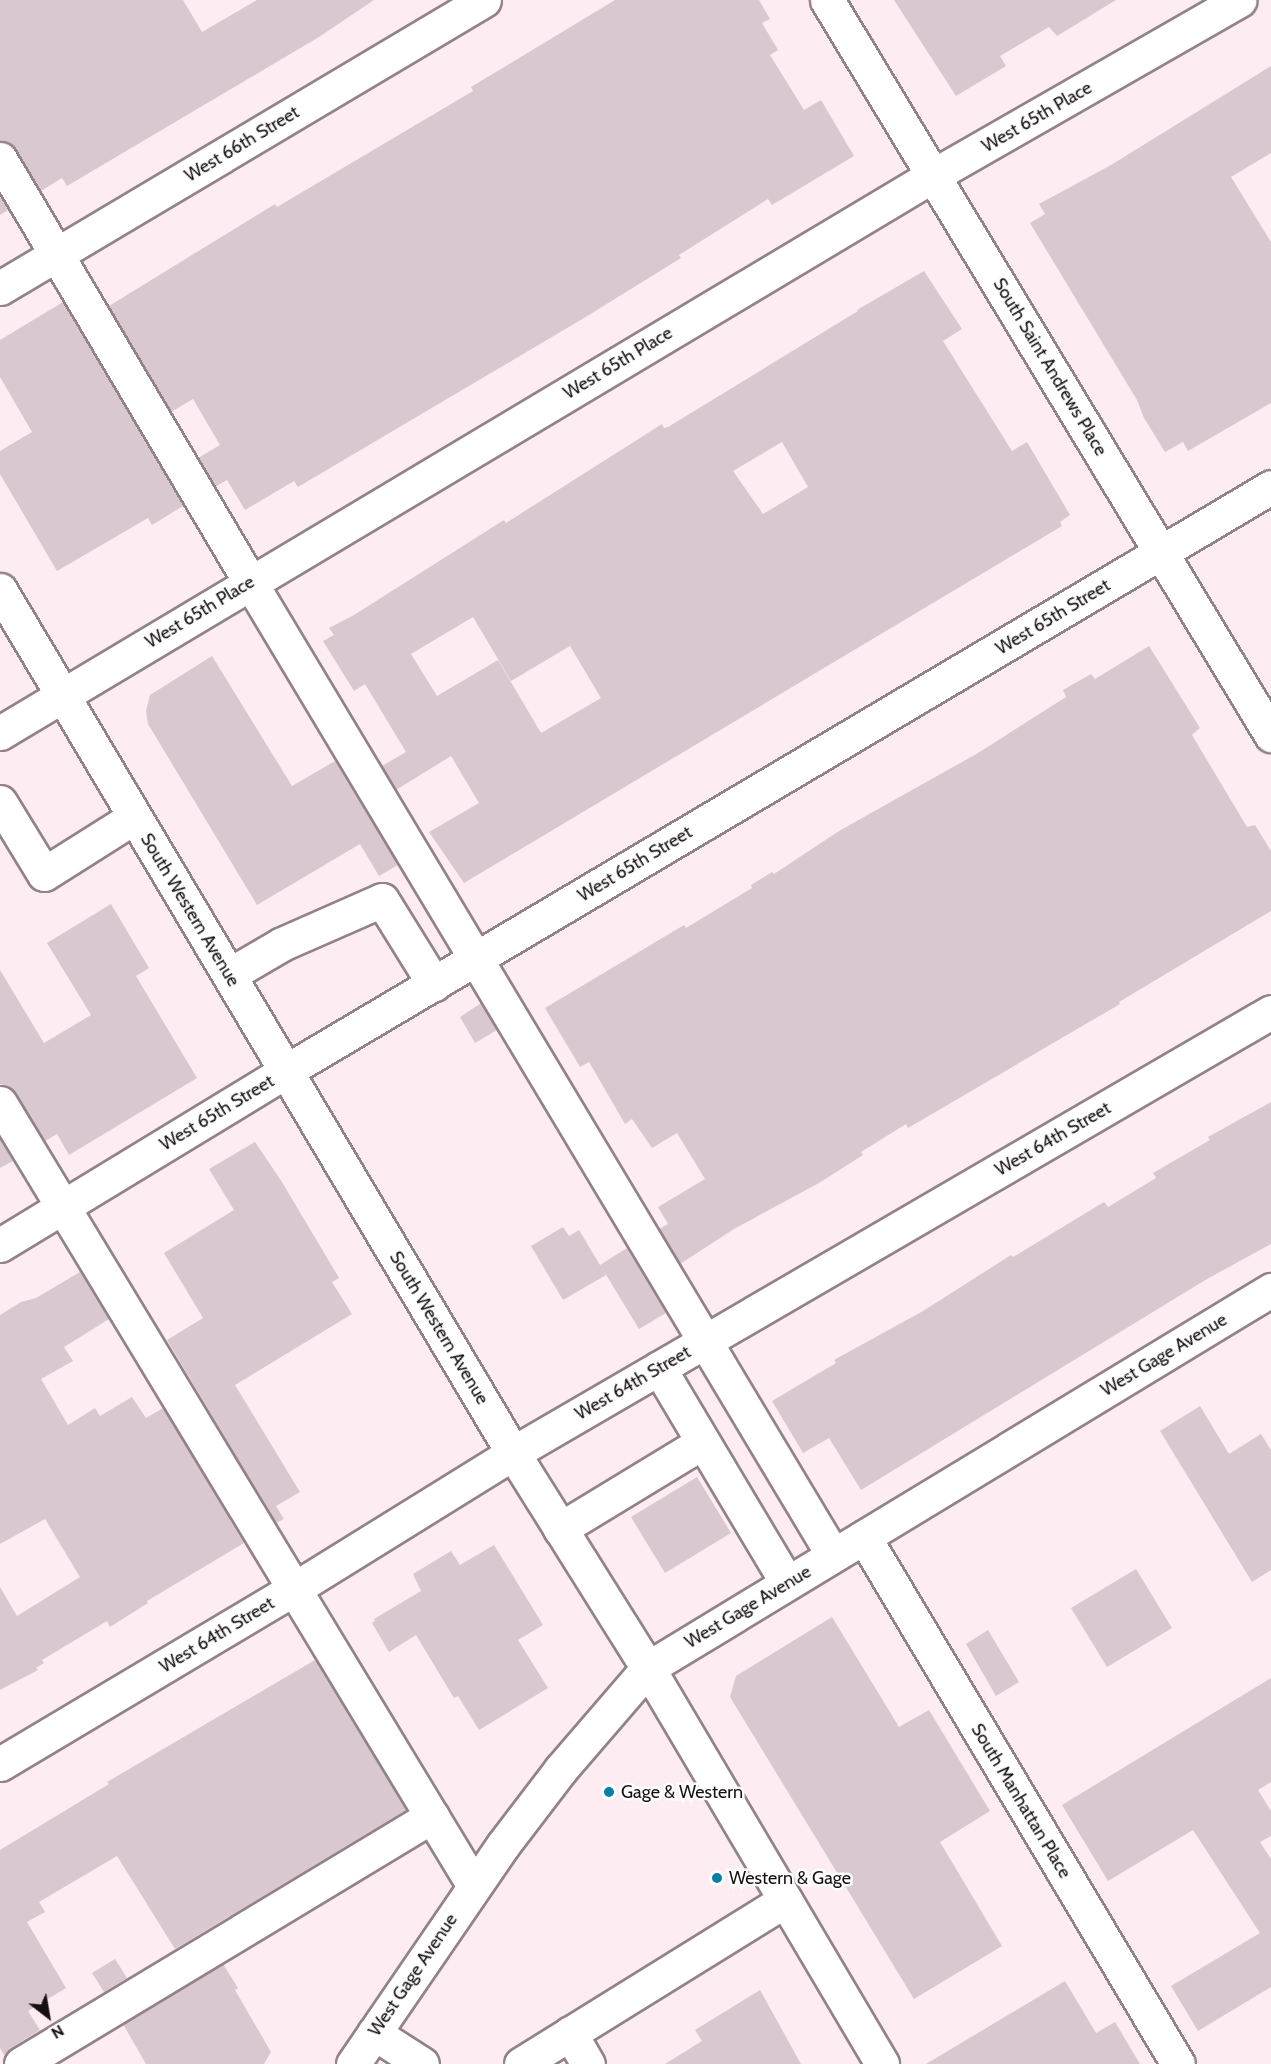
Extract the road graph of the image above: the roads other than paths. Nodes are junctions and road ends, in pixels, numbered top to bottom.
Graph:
1 (484, 0) edge
2 (827, 0) edge
3 (1239, 0) edge
4 (0, 159) edge
5 (934, 176) junction
6 (57, 254) junction
7 (0, 288) edge
8 (1271, 487) edge
9 (1162, 553) junction
10 (250, 582) junction
11 (0, 590) edge
12 (62, 695) junction
13 (0, 733) edge
14 (1271, 735) edge
15 (0, 802) edge
16 (135, 817) junction
17 (477, 958) junction
18 (229, 975) junction
19 (434, 984) junction
20 (1271, 1012) edge
21 (286, 1071) junction
22 (0, 1103) edge
23 (62, 1208) junction
24 (0, 1245) edge
25 (1271, 1290) edge
26 (705, 1341) junction
27 (659, 1368) junction
28 (703, 1442) junction
29 (513, 1453) junction
30 (560, 1529) junction
31 (864, 1537) junction
32 (833, 1556) junction
33 (787, 1583) junction
34 (294, 1589) junction
35 (648, 1668) junction
36 (0, 1764) edge
37 (432, 1816) junction
38 (474, 1886) junction
39 (785, 1900) junction
40 (374, 2033) junction
41 (570, 2033) junction
42 (21, 2064) edge
43 (353, 2064) edge
44 (422, 2064) edge
45 (520, 2064) edge
46 (588, 2064) edge
47 (882, 2064) edge
48 (1178, 2064) edge

1 - 6 street, West 66th Street
2 - 5 street, South Saint Andrews Place
3 - 5 street, West 65th Place
4 - 6 street
5 - 9 street, South Saint Andrews Place
5 - 10 street, West 65th Place
6 - 7 street, West 66th Street
6 - 10 street
8 - 9 street, West 65th Street
9 - 14 street, South Saint Andrews Place
9 - 17 street, West 65th Street
10 - 12 street, West 65th Place
10 - 17 street
11 - 12 street, South Western Avenue
12 - 13 street, West 65th Place
12 - 16 street, South Western Avenue
15 - 16 street
16 - 18 street, South Western Avenue
17 - 19 street, West 65th Street
17 - 26 street
18 - 19 street
18 - 21 street, South Western Avenue
19 - 21 street, West 65th Street
20 - 26 street, West 64th Street
21 - 23 street, West 65th Street
21 - 29 street, South Western Avenue
22 - 23 street
23 - 24 street, West 65th Street
23 - 34 street
25 - 31 street, West Gage Avenue
26 - 27 street, West 64th Street
26 - 32 street
27 - 28 street
27 - 29 street, West 64th Street
28 - 30 street
28 - 33 street
29 - 30 street, South Western Avenue
29 - 34 street, West 64th Street
30 - 35 street, South Western Avenue
31 - 32 street, West Gage Avenue
31 - 48 street, South Manhattan Place
32 - 33 street, West Gage Avenue
33 - 35 street, West Gage Avenue
34 - 36 street, West 64th Street
34 - 37 street
35 - 38 street, West Gage Avenue
35 - 39 street, South Western Avenue
37 - 38 street
37 - 42 street
38 - 40 street, West Gage Avenue
39 - 41 street
39 - 47 street, South Western Avenue
40 - 43 street, West Gage Avenue
40 - 44 street
41 - 45 street
41 - 46 street

